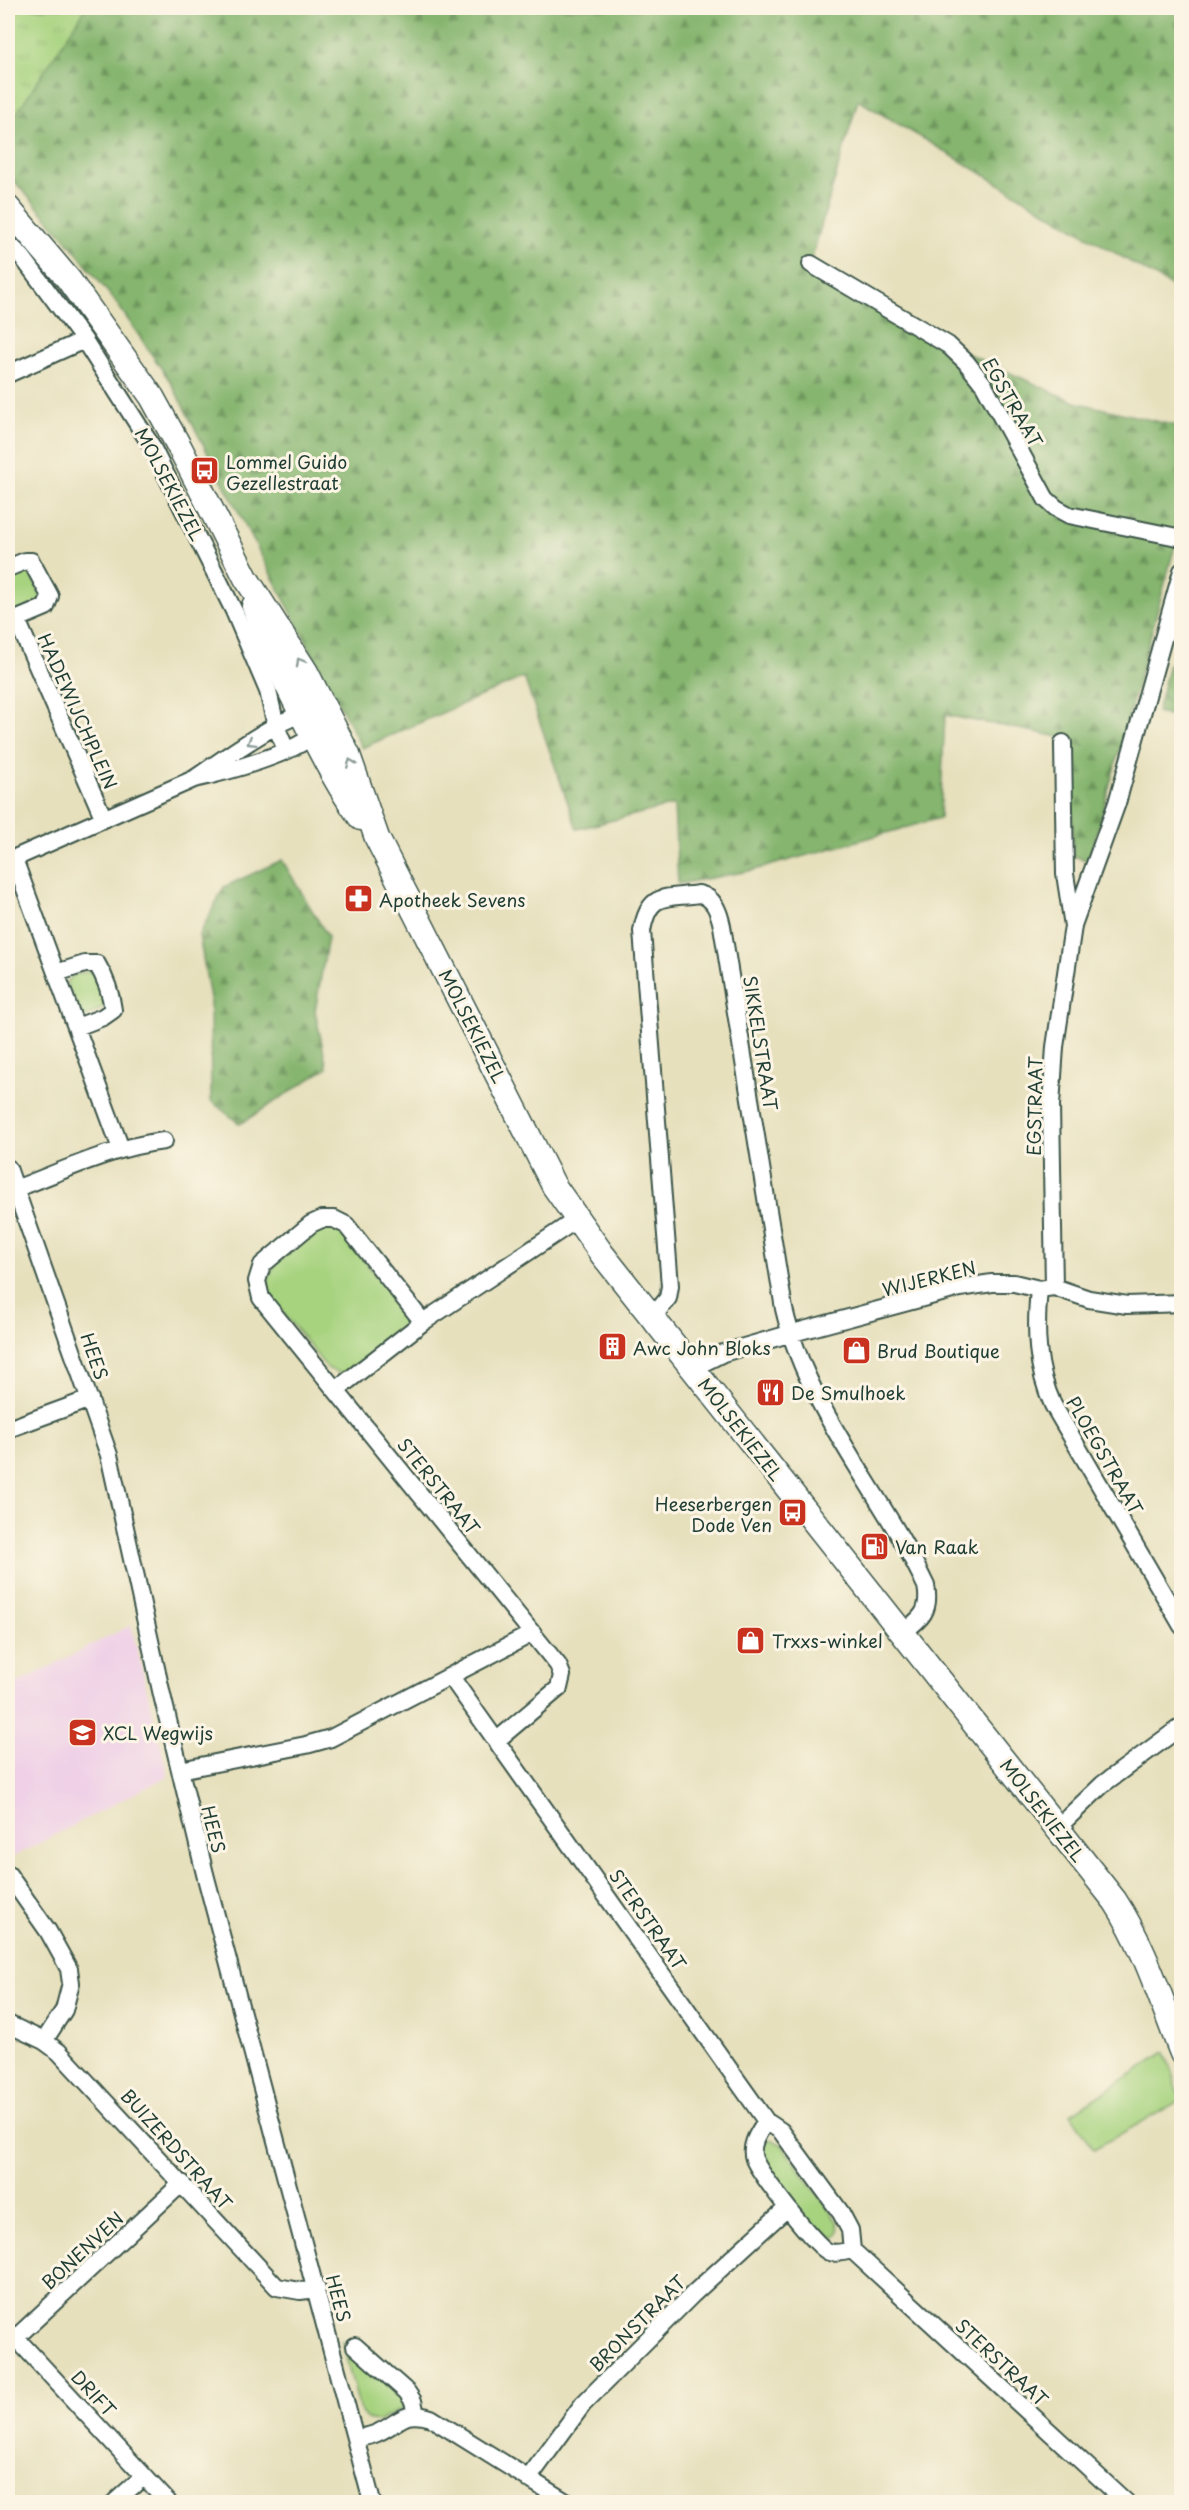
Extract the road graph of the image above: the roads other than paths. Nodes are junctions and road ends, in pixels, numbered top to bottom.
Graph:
1 (8, 208) edge
2 (8, 243) edge
3 (811, 264) dead end
4 (84, 340) junction
5 (8, 374) edge
6 (1182, 538) edge
7 (8, 568) edge
8 (1182, 571) edge
9 (246, 578) junction
10 (12, 622) edge
11 (301, 713) junction
12 (327, 714) junction
13 (276, 726) junction
14 (313, 737) junction
15 (1063, 743) dead end
16 (286, 750) junction
17 (194, 780) junction
18 (104, 819) junction
19 (377, 838) junction
20 (11, 860) edge
21 (1073, 926) junction
22 (56, 974) junction
23 (77, 1027) junction
24 (164, 1141) dead end
25 (121, 1149) junction
26 (8, 1168) edge
27 (15, 1190) junction
28 (576, 1220) junction
29 (1046, 1288) junction
30 (1182, 1303) edge
31 (652, 1318) junction
32 (423, 1322) junction
33 (789, 1334) junction
34 (693, 1368) junction
35 (336, 1390) junction
36 (90, 1399) junction
37 (8, 1429) edge
38 (1182, 1626) edge
39 (902, 1633) junction
40 (533, 1634) junction
41 (451, 1677) junction
42 (1182, 1726) edge
43 (496, 1741) junction
44 (180, 1770) junction
45 (1057, 1828) junction
46 (8, 1874) edge
47 (8, 2024) edge
48 (44, 2041) junction
49 (1182, 2053) edge
50 (766, 2121) junction
51 (182, 2183) junction
52 (787, 2208) junction
53 (852, 2250) junction
54 (317, 2289) junction
55 (12, 2342) edge
56 (355, 2346) dead end
57 (416, 2414) junction
58 (357, 2438) junction
59 (144, 2476) junction
60 (528, 2479) junction
61 (115, 2502) edge
62 (168, 2502) edge
63 (372, 2502) edge
64 (566, 2502) edge
65 (1126, 2502) edge

1 - 9 main road, MOLSEKIEZEL
2 - 4 street, MOLSEKIEZEL
3 - 6 street, EGSTRAAT
4 - 5 street
4 - 13 street, MOLSEKIEZEL
7 - 10 street, HADEWIJCHPLEIN
8 - 21 street, EGSTRAAT
9 - 11 main road, MOLSEKIEZEL
12 -> 9 main road, MOLSEKIEZEL
10 - 18 street, HADEWIJCHPLEIN
11 - 12 street
11 - 13 street
11 - 14 main road, MOLSEKIEZEL
12 - 14 street
19 -> 12 main road, MOLSEKIEZEL
13 - 16 street, MOLSEKIEZEL
13 -> 17 street
14 - 16 street
14 - 19 main road, MOLSEKIEZEL
15 - 21 street, EGSTRAAT
16 - 17 street
17 - 18 street
18 - 20 street
19 - 28 main road, MOLSEKIEZEL
20 - 22 street
21 - 29 street, EGSTRAAT
22 - 23 street
22 - 23 street
23 - 25 street
24 - 25 street
25 - 27 street
26 - 27 street, HEES
27 - 36 street, HEES
28 - 31 main road, MOLSEKIEZEL
28 - 32 street
29 - 30 street, WIJERKEN
29 - 33 street, WIJERKEN
29 - 38 street, PLOEGSTRAAT
31 - 33 street, SIKKELSTRAAT
31 - 34 main road, MOLSEKIEZEL
32 - 35 street
32 - 35 street, STERSTRAAT
33 - 34 street, WIJERKEN
33 - 39 street, SIKKELSTRAAT
34 - 39 main road, MOLSEKIEZEL
35 - 40 street, STERSTRAAT
36 - 37 street
36 - 44 street, HEES
39 - 45 main road, MOLSEKIEZEL
40 - 41 street
40 - 43 street, STERSTRAAT
41 - 43 street, STERSTRAAT
41 - 44 street
42 - 45 street
43 - 50 street, STERSTRAAT
44 - 54 street, HEES
45 - 49 main road, MOLSEKIEZEL
46 - 48 street
47 - 48 street, BUIZERDSTRAAT
48 - 51 street, BUIZERDSTRAAT
50 - 52 street
50 - 53 street, STERSTRAAT
51 - 54 street, BUIZERDSTRAAT
51 - 55 street, BONENVEN
52 - 53 street
52 - 60 street, BRONSTRAAT
53 - 65 street, STERSTRAAT
54 - 58 street, HEES
55 - 59 street, DRIFT
56 - 57 street
57 - 58 street
57 - 60 street
58 - 63 street, HEES
59 - 61 street
59 - 62 street, DRIFT
60 - 64 street

